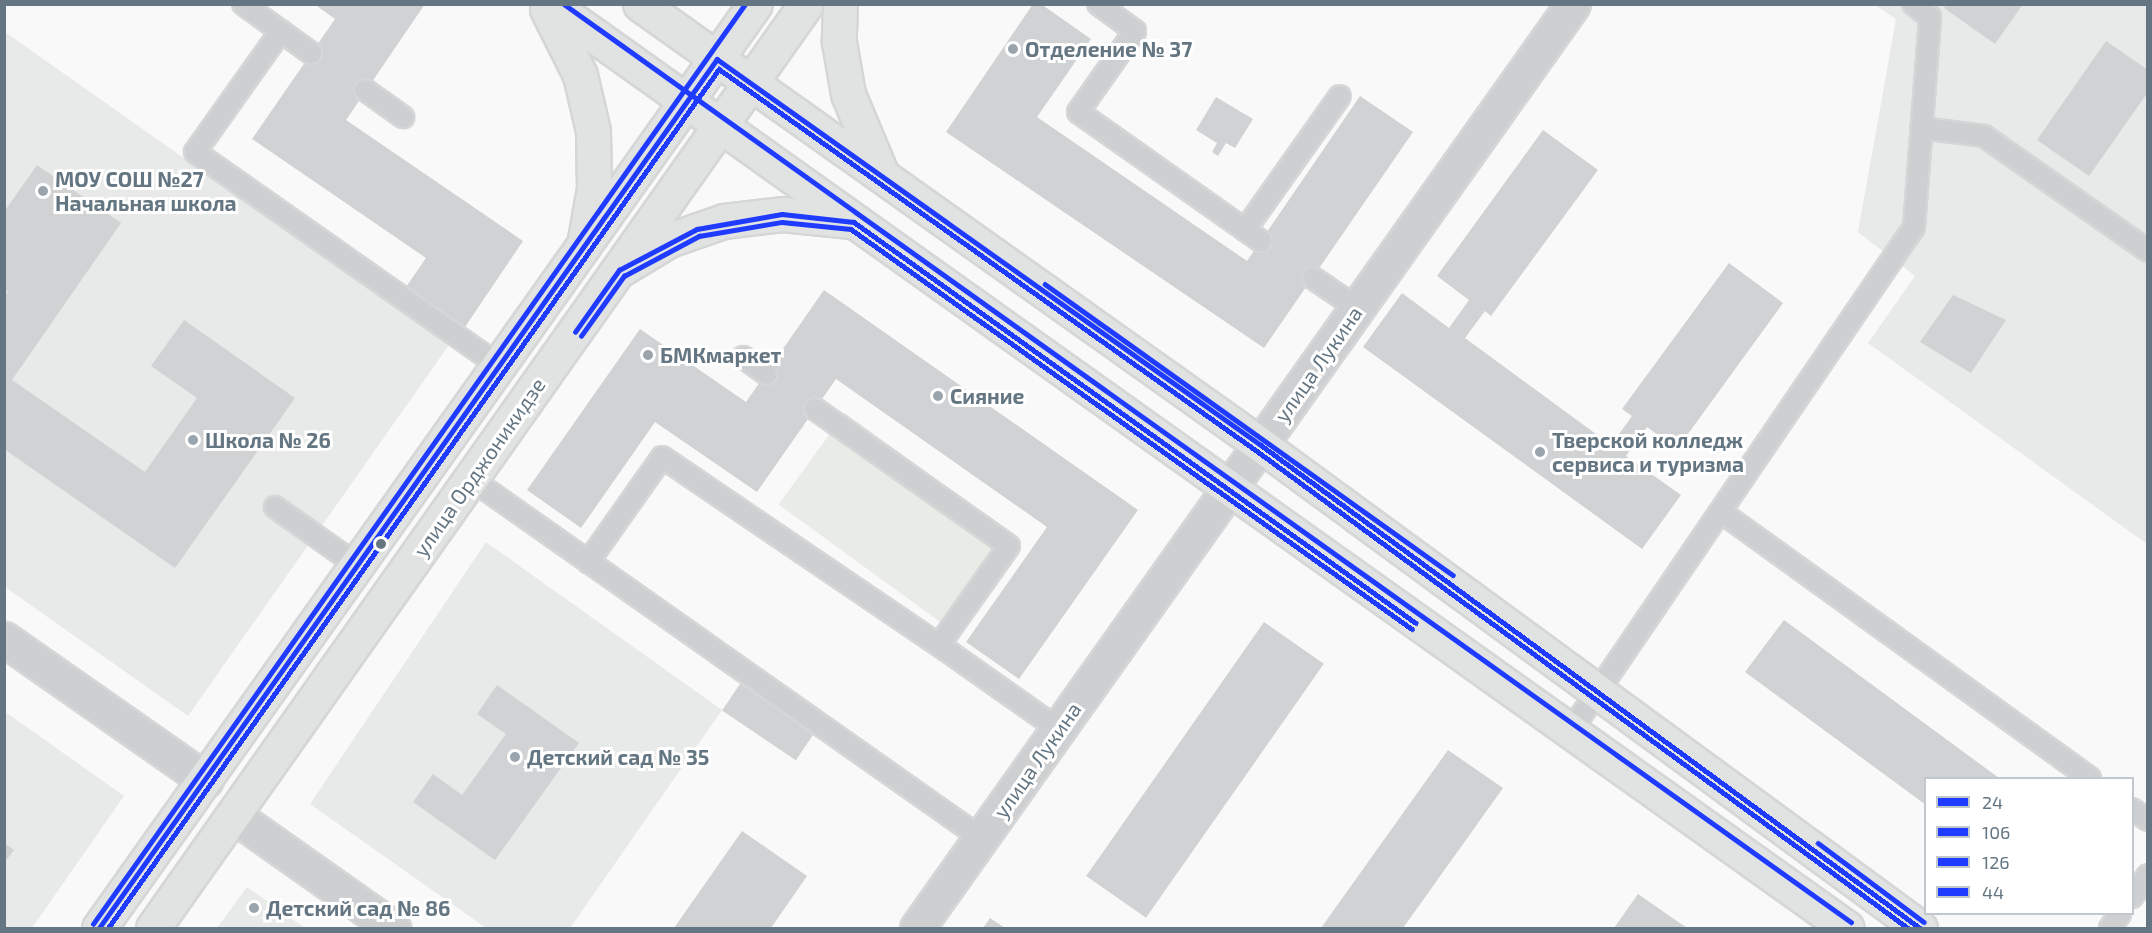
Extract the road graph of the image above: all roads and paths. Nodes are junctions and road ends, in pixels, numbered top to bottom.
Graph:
1 (243, 4) edge
2 (545, 4) edge
3 (550, 4) edge
4 (640, 4) edge
5 (755, 4) edge
6 (806, 4) edge
7 (840, 4) edge
8 (1098, 4) edge
9 (1573, 4) edge
10 (1913, 4) edge
11 (280, 31) junction
12 (311, 53) dead end
13 (717, 59) junction
14 (751, 83) junction
15 (365, 90) dead end
16 (1340, 96) dead end
17 (686, 102) junction
18 (402, 117) dead end
19 (721, 126) junction
20 (1921, 128) junction
21 (885, 180) junction
22 (854, 222) junction
23 (584, 245) junction
24 (2148, 250) edge
25 (619, 270) junction
26 (1313, 278) dead end
27 (1357, 309) junction
28 (742, 357) dead end
29 (499, 366) junction
30 (766, 374) dead end
31 (815, 409) dead end
32 (1261, 445) junction
33 (471, 479) junction
34 (1229, 489) junction
35 (275, 507) dead end
36 (1720, 512) junction
37 (588, 562) junction
38 (357, 565) junction
39 (4, 639) edge
40 (939, 645) junction
41 (1599, 689) junction
42 (1058, 729) junction
43 (1570, 732) junction
44 (2089, 777) edge
45 (205, 780) junction
46 (2134, 810) edge
47 (233, 815) junction
48 (2148, 820) edge
49 (981, 838) junction
50 (2148, 875) edge
51 (2134, 896) edge
52 (2119, 915) edge
53 (99, 928) edge
54 (153, 928) edge
55 (393, 928) edge
56 (917, 928) edge
57 (1847, 928) edge
58 (1920, 928) edge
59 (2110, 928) edge

1 - 11 lane
2 - 23 main road
3 - 17 main road
4 - 13 main road
5 - 13 main road, улица Орджоникидзе
6 - 14 main road, улица Орджоникидзе
7 - 21 main road
8 - 16 lane
9 - 27 street, улица Лукина
10 - 20 lane
11 - 12 lane
11 - 29 lane
13 - 14 main road
13 - 17 main road, улица Орджоникидзе
14 - 19 main road, улица Орджоникидзе
14 - 21 main road
15 - 18 lane
17 - 19 main road
17 - 23 main road, улица Орджоникидзе
19 - 22 main road
19 - 25 main road, улица Орджоникидзе
20 - 24 lane
20 - 36 lane
21 - 32 main road
22 - 25 main road
22 - 34 main road
23 - 29 main road, улица Орджоникидзе
25 - 33 main road, улица Орджоникидзе
26 - 27 lane
27 - 32 street, улица Лукина
28 - 30 lane
29 - 38 main road, улица Орджоникидзе
31 - 40 lane
32 - 34 street, улица Лукина
32 - 41 main road
33 - 37 lane
33 - 47 main road, улица Орджоникидзе
34 - 42 street, улица Лукина
34 - 43 main road
35 - 38 lane
36 - 41 lane
36 - 44 lane
37 - 40 lane
37 - 49 lane
38 - 45 main road, улица Орджоникидзе
39 - 45 street
40 - 42 lane
41 - 43 lane
41 - 58 main road
42 - 49 street, улица Лукина
43 - 57 main road
45 - 53 main road, улица Орджоникидзе
46 - 48 lane
47 - 54 main road, улица Орджоникидзе
47 - 55 street
49 - 56 street, улица Лукина
50 - 51 lane
52 - 59 lane

